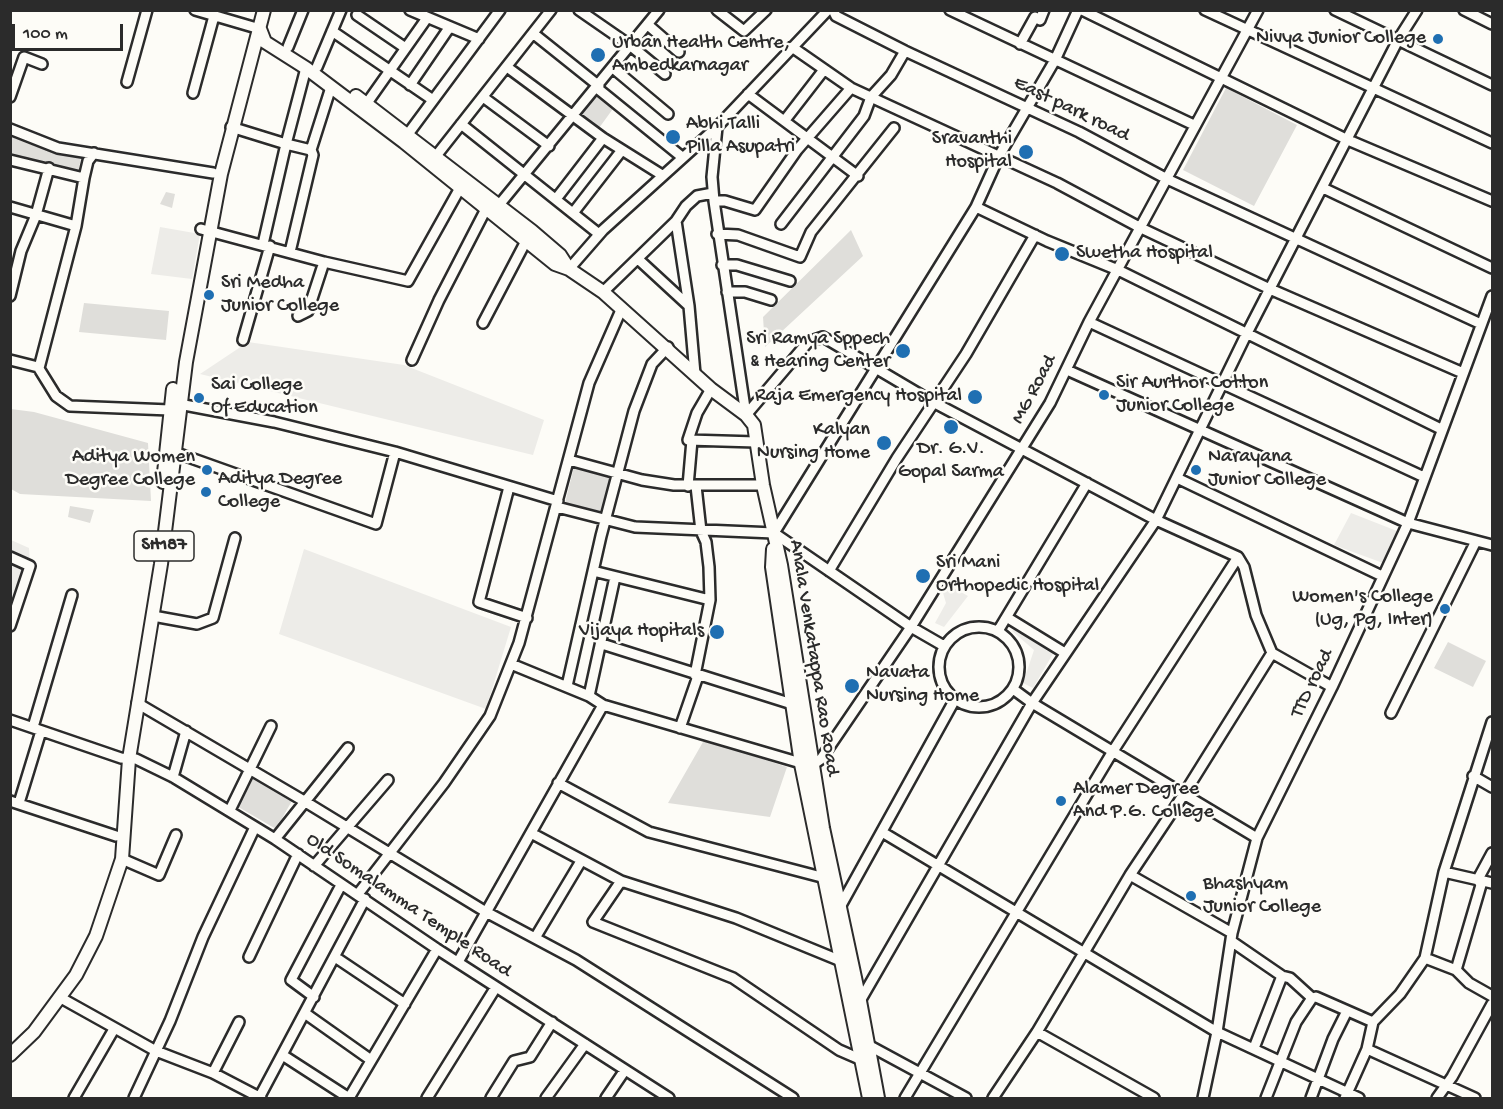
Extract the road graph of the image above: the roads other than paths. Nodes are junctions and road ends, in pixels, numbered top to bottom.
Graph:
1 (147, 10) edge
2 (195, 10) edge
3 (255, 10) edge
4 (264, 10) edge
5 (303, 10) edge
6 (341, 10) edge
7 (500, 10) edge
8 (551, 10) edge
9 (579, 10) edge
10 (717, 10) edge
11 (765, 10) edge
12 (828, 10) edge
13 (833, 10) edge
14 (950, 10) edge
15 (1044, 10) edge
16 (1080, 10) edge
17 (1205, 10) edge
18 (1258, 10) edge
19 (1335, 10) edge
20 (1417, 10) edge
21 (1464, 10) edge
22 (414, 11) edge
23 (654, 12) edge
24 (357, 15) dead end
25 (214, 16) junction
26 (427, 18) junction
27 (1492, 24) edge
28 (648, 25) junction
29 (449, 28) junction
30 (258, 30) junction
31 (1247, 30) junction
32 (332, 31) junction
33 (534, 34) junction
34 (479, 39) junction
35 (1398, 40) junction
36 (1020, 44) junction
37 (631, 46) junction
38 (288, 47) junction
39 (404, 47) junction
40 (792, 47) junction
41 (904, 51) junction
42 (679, 52) dead end
43 (1055, 60) junction
44 (42, 64) dead end
45 (507, 67) junction
46 (312, 68) junction
47 (613, 68) junction
48 (389, 69) junction
49 (823, 71) junction
50 (665, 74) dead end
51 (1223, 78) junction
52 (127, 82) dead end
53 (410, 85) junction
54 (1492, 86) edge
55 (331, 87) junction
56 (598, 87) junction
57 (851, 88) junction
58 (1375, 90) junction
59 (193, 93) dead end
60 (748, 94) junction
61 (10, 97) edge
62 (483, 97) junction
63 (871, 97) junction
64 (433, 100) junction
65 (366, 103) junction
66 (1028, 108) junction
67 (668, 114) dead end
68 (573, 117) junction
69 (785, 120) junction
70 (461, 124) junction
71 (1194, 125) junction
72 (231, 127) junction
73 (717, 128) junction
74 (894, 128) dead end
75 (10, 129) edge
76 (408, 134) junction
77 (603, 138) junction
78 (808, 138) junction
79 (1348, 140) junction
80 (1492, 143) edge
81 (286, 144) junction
82 (549, 146) junction
83 (310, 150) junction
84 (622, 150) junction
85 (94, 153) junction
86 (436, 156) junction
87 (999, 156) junction
88 (682, 157) junction
89 (833, 157) junction
90 (10, 160) edge
91 (49, 168) junction
92 (213, 173) junction
93 (526, 173) junction
94 (662, 175) junction
95 (858, 176) junction
96 (84, 178) junction
97 (1167, 179) junction
98 (460, 188) junction
99 (1323, 188) junction
100 (713, 197) junction
101 (556, 199) junction
102 (1492, 201) edge
103 (499, 205) junction
104 (10, 207) edge
105 (976, 207) junction
106 (486, 209) junction
107 (573, 213) junction
108 (36, 215) junction
109 (676, 221) junction
110 (781, 224) dead end
111 (76, 226) junction
112 (1141, 228) junction
113 (205, 229) junction
114 (599, 234) junction
115 (717, 234) junction
116 (1035, 235) junction
117 (1295, 239) junction
118 (526, 241) junction
119 (266, 245) junction
120 (290, 252) junction
121 (638, 259) junction
122 (324, 262) junction
123 (722, 266) junction
124 (1492, 268) edge
125 (569, 269) junction
126 (1118, 270) junction
127 (790, 281) dead end
128 (1270, 289) junction
129 (603, 292) junction
130 (727, 292) junction
131 (10, 296) edge
132 (1492, 296) edge
133 (771, 300) dead end
134 (689, 306) junction
135 (621, 310) junction
136 (298, 315) dead end
137 (1089, 322) junction
138 (483, 323) dead end
139 (1481, 324) junction
140 (1246, 335) junction
141 (243, 340) dead end
142 (668, 347) junction
143 (10, 360) edge
144 (412, 360) dead end
145 (876, 367) junction
146 (39, 369) junction
147 (1066, 370) junction
148 (1463, 373) junction
149 (695, 374) junction
150 (1222, 382) junction
151 (711, 389) junction
152 (933, 402) junction
153 (174, 407) junction
154 (746, 415) junction
155 (1199, 429) junction
156 (1441, 429) junction
157 (692, 440) junction
158 (756, 442) junction
159 (1023, 449) junction
160 (174, 452) junction
161 (395, 452) junction
162 (569, 460) junction
163 (617, 474) junction
164 (1424, 477) junction
165 (1176, 478) junction
166 (1087, 483) junction
167 (763, 485) junction
168 (692, 486) junction
169 (509, 487) junction
170 (557, 504) junction
171 (606, 520) junction
172 (1156, 520) junction
173 (1408, 523) junction
174 (700, 531) junction
175 (774, 533) junction
176 (235, 538) dead end
177 (1476, 541) junction
178 (1492, 545) edge
179 (10, 557) edge
180 (1238, 557) junction
181 (593, 571) junction
182 (830, 571) junction
183 (1382, 576) junction
184 (615, 577) junction
185 (72, 595) dead end
186 (710, 600) junction
187 (14, 603) edge
188 (153, 616) junction
189 (527, 618) junction
190 (1008, 618) junction
191 (10, 626) edge
192 (911, 627) junction
193 (998, 631) junction
194 (602, 644) junction
195 (944, 646) junction
196 (1065, 652) junction
197 (1272, 653) junction
198 (511, 664) junction
199 (696, 675) junction
200 (567, 686) junction
201 (1332, 687) junction
202 (1013, 689) junction
203 (589, 696) junction
204 (954, 701) junction
205 (137, 703) junction
206 (792, 704) junction
207 (1032, 704) junction
208 (603, 705) junction
209 (1391, 713) dead end
210 (10, 720) edge
211 (1492, 722) edge
212 (271, 726) dead end
213 (680, 728) junction
214 (37, 729) junction
215 (186, 730) junction
216 (1489, 738) edge
217 (348, 748) dead end
218 (1113, 752) junction
219 (125, 759) junction
220 (806, 765) junction
221 (250, 769) junction
222 (1473, 776) junction
223 (173, 777) junction
224 (388, 780) dead end
225 (558, 783) junction
226 (1492, 787) edge
227 (1184, 794) junction
228 (304, 801) junction
229 (15, 802) edge
230 (230, 810) junction
231 (255, 827) junction
232 (346, 827) junction
233 (882, 832) junction
234 (531, 833) junction
235 (176, 835) dead end
236 (116, 836) junction
237 (1257, 838) junction
238 (275, 839) junction
239 (1492, 853) edge
240 (298, 854) junction
241 (390, 854) junction
242 (122, 859) junction
243 (581, 861) junction
244 (938, 864) junction
245 (314, 866) junction
246 (1444, 872) junction
247 (1130, 874) junction
248 (830, 879) junction
249 (1478, 879) junction
250 (621, 881) junction
251 (1492, 883) edge
252 (341, 885) junction
253 (362, 897) junction
254 (840, 907) junction
255 (1016, 911) junction
256 (486, 912) junction
257 (1232, 937) junction
258 (535, 938) junction
259 (437, 949) junction
260 (1083, 954) junction
261 (249, 957) dead end
262 (335, 957) junction
263 (1425, 958) junction
264 (841, 961) junction
265 (458, 962) junction
266 (1456, 970) junction
267 (1281, 976) junction
268 (496, 987) junction
269 (1492, 996) edge
270 (314, 997) junction
271 (62, 998) junction
272 (1312, 998) junction
273 (856, 1002) junction
274 (405, 1004) junction
275 (1492, 1004) edge
276 (1347, 1011) junction
277 (306, 1014) junction
278 (239, 1022) dead end
279 (552, 1022) junction
280 (1373, 1022) junction
281 (114, 1029) junction
282 (1037, 1032) junction
283 (1217, 1032) junction
284 (10, 1044) edge
285 (585, 1044) junction
286 (868, 1045) junction
287 (1254, 1048) junction
288 (1367, 1049) junction
289 (156, 1051) junction
290 (10, 1055) edge
291 (284, 1056) junction
292 (372, 1060) junction
293 (862, 1060) junction
294 (1281, 1060) junction
295 (625, 1070) junction
296 (920, 1071) junction
297 (213, 1073) junction
298 (1320, 1079) junction
299 (1447, 1084) junction
300 (1346, 1096) edge
301 (74, 1098) edge
302 (134, 1098) edge
303 (260, 1098) edge
304 (349, 1098) edge
305 (427, 1098) edge
306 (491, 1098) edge
307 (546, 1098) edge
308 (606, 1098) edge
309 (669, 1098) edge
310 (793, 1098) edge
311 (869, 1098) edge
312 (878, 1098) edge
313 (905, 1098) edge
314 (966, 1098) edge
315 (993, 1098) edge
316 (1154, 1098) edge
317 (1203, 1098) edge
318 (1266, 1098) edge
319 (1311, 1098) edge
320 (1359, 1098) edge
321 (1437, 1098) edge
322 (1475, 1098) edge

1 - 52 street
2 - 25 street
3 - 30 main road, SH187
4 - 30 main road, SH187
5 - 38 street
6 - 32 street
7 - 34 street
8 - 33 street
9 - 37 street
10 - 11 street
12 - 40 street
13 - 41 street, East park road
14 - 36 street
15 - 36 street
16 - 43 street
16 - 51 street
17 - 31 street
18 - 31 street, MG Road
19 - 35 street
20 - 35 street
21 - 27 street
22 - 26 street
23 - 28 street
24 - 39 street
25 - 30 street
25 - 59 street
26 - 29 street
26 - 39 street
28 - 37 street
28 - 42 street
29 - 34 street
29 - 53 street
30 - 38 main road
30 - 46 main road
30 - 72 main road, SH187
30 - 92 main road, SH187
31 - 51 street, MG Road
31 - 58 street
32 - 46 street
32 - 48 street
33 - 45 street
33 - 56 street
34 - 64 street
35 - 54 street
35 - 58 street
36 - 43 street
37 - 47 street
37 - 50 street
38 - 46 main road
39 - 48 street
40 - 49 street
40 - 60 street
41 - 63 street
41 - 66 street, East park road
43 - 66 street
43 - 71 street
44 - 61 street
45 - 62 street
45 - 68 street
46 - 55 main road
46 - 65 main road
46 - 81 street
47 - 56 street
47 - 67 street
48 - 53 street
48 - 65 street
49 - 57 street
49 - 69 street
51 - 71 street, MG Road
51 - 79 street
53 - 64 street
55 - 83 street
55 - 98 main road
56 - 68 street
56 - 88 street
57 - 63 street
57 - 78 street
58 - 79 street
58 - 80 street
60 - 69 street
60 - 73 street
62 - 70 street
62 - 82 street
63 - 87 street
63 - 89 street
64 - 76 street
65 - 76 main road
66 - 87 street
66 - 97 street, East park road
68 - 77 street
68 - 82 street
69 - 78 street
70 - 86 street
70 - 93 street
71 - 97 street, MG Road
72 - 81 street
72 - 113 main road, SH187
73 - 88 street
73 - 100 street
74 - 95 street
75 - 85 street
76 - 86 main road
77 - 84 street
77 - 101 street
78 - 89 street
78 - 100 street
79 - 99 street
79 - 102 street
81 - 83 street
81 - 119 street
82 - 93 street
83 - 120 street
84 - 94 street
84 - 107 street
85 - 92 street
85 - 96 street
86 - 103 main road
87 - 105 street
87 - 112 street
88 - 94 street
89 - 95 street
89 - 110 street
90 - 91 street
91 - 96 street
91 - 108 street
92 - 113 main road, SH187
93 - 101 street
93 - 103 street
94 - 114 street
95 - 115 street
96 - 111 street
97 - 112 street, MG Road
97 - 117 street, East park road
98 - 106 main road
98 - 122 street
99 - 117 street
99 - 124 street
100 - 109 street
100 - 115 street
101 - 107 street
103 - 125 main road
104 - 108 street
105 - 116 street
105 - 145 street
106 - 118 main road
106 - 144 street
107 - 114 street
108 - 111 street
108 - 131 street
109 - 121 street
109 - 134 street
111 - 146 street
112 - 126 street, MG Road
112 - 128 street
113 - 119 street
113 - 153 main road, SH187
114 - 125 street
115 - 123 street
116 - 126 street
116 - 152 street
117 - 128 street
117 - 139 street, East park road
118 - 125 main road
118 - 138 street
119 - 120 street
119 - 141 street
120 - 122 street
121 - 129 street
121 - 134 street
122 - 136 street
123 - 127 street
123 - 130 street
125 - 129 main road
126 - 137 street, MG Road
126 - 140 street
128 - 140 street
128 - 148 street
129 - 135 main road
130 - 133 street
130 - 154 street
132 - 139 street, TTD road
134 - 149 street
135 - 142 main road
135 - 162 street
137 - 147 street, MG Road
137 - 150 street
139 - 148 street, TTD road
140 - 150 street
140 - 156 street
142 - 149 main road
142 - 163 street
143 - 146 street
145 - 152 street
145 - 154 street
145 - 175 street
146 - 153 street
147 - 155 street
147 - 159 street, MG Road
148 - 156 street, TTD road
149 - 151 main road
150 - 155 street
150 - 164 street
151 - 154 main road
151 - 157 street
152 - 159 street
152 - 182 street
153 - 160 main road, SH187
153 - 161 street
153 - 219 main road, SH187
154 - 158 main road
155 - 165 street
155 - 173 street
156 - 164 street, TTD road
157 - 158 street
157 - 168 street
158 - 167 main road
159 - 166 street
159 - 192 street, MG Road
160 - 161 street
160 - 188 main road, SH187
161 - 169 street
162 - 163 street
162 - 170 street
163 - 168 street
163 - 171 street
164 - 173 street, TTD road
165 - 172 street
165 - 183 street
166 - 172 street
166 - 190 street
167 - 168 street
167 - 175 main road
168 - 174 street
169 - 170 street
169 - 189 street
170 - 171 street
170 - 189 street
171 - 174 street
171 - 181 street
172 - 180 street
172 - 196 street
173 - 177 street
173 - 183 street, TTD road
174 - 175 street
174 - 186 street
175 - 182 street
175 - 206 main road, Anala Venkatappa Rao Road
175 - 220 main road, Anala Venkatappa Rao Road
176 - 188 street
177 - 178 street
177 - 209 street
179 - 187 street
180 - 197 street
180 - 218 street
181 - 184 street
181 - 200 street
182 - 192 street
183 - 201 street, TTD road
184 - 186 street
184 - 194 street
185 - 214 street
186 - 199 street
187 - 191 street
188 - 205 main road, SH187
189 - 198 street
190 - 193 street
190 - 196 street
192 - 195 street
192 - 220 street, MG Road
193 - 195 street
193 - 202 street
194 - 199 street
194 - 203 street
195 - 204 street
196 - 207 street
197 - 201 street
197 - 227 street
198 - 200 street
198 - 241 street
199 - 206 street
199 - 213 street
200 - 203 street
201 - 237 street, TTD road
202 - 204 street
202 - 207 street
203 - 208 street
204 - 233 street
205 - 215 street
205 - 219 main road, SH187
206 - 220 main road, Anala Venkatappa Rao Road
207 - 218 street
207 - 244 street
208 - 213 street
208 - 225 street
210 - 214 street, Old Somalamma Temple Road
211 - 216 street
212 - 221 street
213 - 220 street
214 - 219 street, Old Somalamma Temple Road
214 - 229 street
215 - 221 street
215 - 223 street
216 - 222 street
217 - 228 street
218 - 227 street
218 - 255 street
219 - 223 street, Old Somalamma Temple Road
219 - 236 main road, SH187
219 - 242 main road, SH187
220 - 248 main road, Anala Venkatappa Rao Road
221 - 228 street
221 - 230 street
222 - 226 street
222 - 246 street
223 - 230 street, Old Somalamma Temple Road
224 - 232 street
225 - 234 street
225 - 248 street
227 - 237 street
227 - 247 street
228 - 232 street
228 - 238 street
229 - 236 street
230 - 231 street, Old Somalamma Temple Road
231 - 238 street, Old Somalamma Temple Road
231 - 289 street
232 - 241 street
232 - 245 street
233 - 244 street
233 - 254 street
234 - 243 street
234 - 256 street
235 - 242 street
236 - 284 main road, SH187
237 - 257 street, TTD road
238 - 240 street, Old Somalamma Temple Road
239 - 249 street
240 - 245 street, Old Somalamma Temple Road
240 - 261 street
241 - 253 street
241 - 256 street
242 - 271 main road, SH187
243 - 250 street
243 - 258 street
244 - 255 street
244 - 273 street
245 - 252 street, Old Somalamma Temple Road
246 - 249 street
246 - 263 street
247 - 257 street
247 - 260 street
248 - 254 main road, Anala Venkatappa Rao Road
248 - 264 main road, Anala Venkatappa Rao Road
249 - 251 street
249 - 266 street
250 - 264 street
250 - 293 street
252 - 253 street, Old Somalamma Temple Road
252 - 270 street
253 - 259 street, Old Somalamma Temple Road
253 - 262 street
254 - 273 main road, Anala Venkatappa Rao Road
255 - 260 street
255 - 296 street
256 - 258 street
256 - 265 street
257 - 267 street
257 - 283 street, TTD road
258 - 310 street
259 - 265 street, Old Somalamma Temple Road
259 - 274 street
260 - 282 street
260 - 283 street
262 - 270 street
262 - 274 street
263 - 266 street
263 - 280 street
264 - 273 main road, Anala Venkatappa Rao Road
265 - 268 street, Old Somalamma Temple Road
266 - 269 street
267 - 272 street
267 - 287 street
268 - 279 street, Old Somalamma Temple Road
268 - 305 street
270 - 277 street
271 - 281 street
271 - 290 main road, SH187
272 - 276 street
272 - 294 street
273 - 286 main road, Anala Venkatappa Rao Road
273 - 293 main road, Anala Venkatappa Rao Road
274 - 292 street
275 - 299 street
276 - 280 street
276 - 298 street
277 - 291 street
277 - 292 street
278 - 297 street
279 - 285 street, Old Somalamma Temple Road
279 - 306 street
280 - 288 street
281 - 289 street
281 - 301 street
282 - 315 street
282 - 316 street
283 - 287 street
283 - 317 street, TTD road
285 - 295 street, Old Somalamma Temple Road
285 - 307 street
286 - 296 street
286 - 312 main road, Anala Venkatappa Rao Road
287 - 294 street
288 - 299 street
288 - 300 street
289 - 297 street
289 - 302 street
291 - 303 street
291 - 304 street
292 - 304 street
293 - 311 main road, Anala Venkatappa Rao Road
294 - 298 street
294 - 318 street
295 - 308 street
295 - 309 street, Old Somalamma Temple Road
296 - 313 street
296 - 314 street
297 - 303 street
298 - 300 street
298 - 319 street
299 - 321 street
299 - 322 street
300 - 320 street

